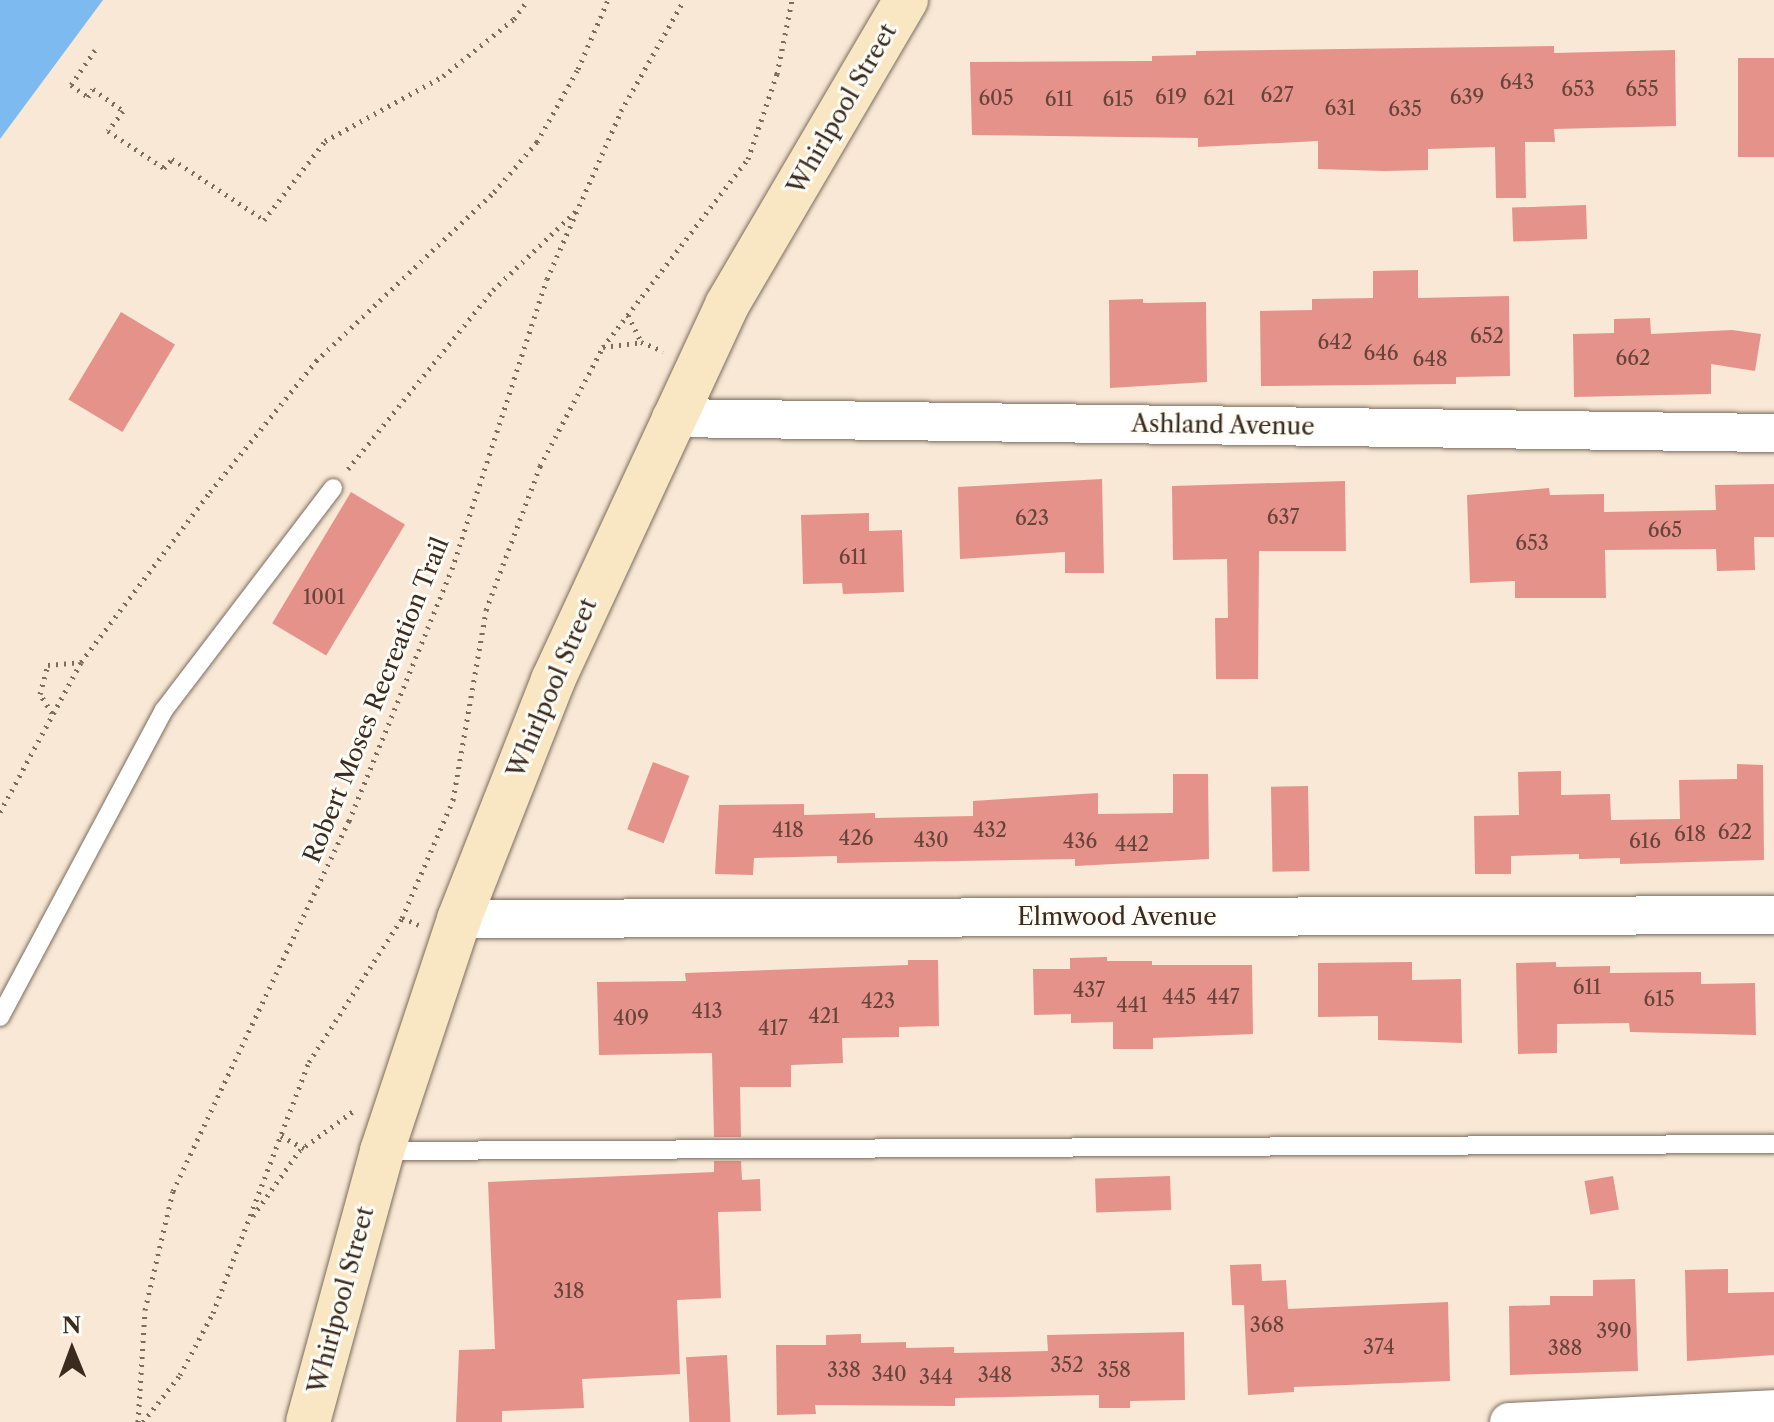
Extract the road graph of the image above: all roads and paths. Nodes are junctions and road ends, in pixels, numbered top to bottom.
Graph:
1 (528, 0) edge
2 (608, 0) edge
3 (684, 0) edge
4 (792, 0) edge
5 (906, 0) edge
6 (95, 50) dead end
7 (579, 208) junction
8 (628, 315) junction
9 (641, 342) junction
10 (603, 347) junction
11 (697, 366) junction
12 (671, 418) junction
13 (1774, 433) edge
14 (333, 488) joint
15 (81, 662) junction
16 (52, 713) junction
17 (0, 812) edge
18 (1774, 915) edge
19 (459, 919) junction
20 (0, 1017) edge
21 (388, 1134) junction
22 (281, 1136) junction
23 (1774, 1144) edge
24 (304, 1148) junction
25 (247, 1225) junction
26 (1774, 1409) edge
27 (141, 1422) edge
28 (308, 1422) edge
29 (1509, 1422) edge

1 - 6 path
2 - 15 path
3 - 7 path, Robert Moses Recreation Trail
4 - 8 path, Robert Moses Recreation Trail
5 - 11 street, Whirlpool Street
7 - 14 path
7 - 27 path, Robert Moses Recreation Trail
8 - 9 path
8 - 10 path, Robert Moses Recreation Trail
9 - 10 path
9 - 11 path
10 - 22 path, Robert Moses Recreation Trail
11 - 12 street, Whirlpool Street
12 - 13 street, Ashland Avenue
12 - 19 street, Whirlpool Street
14 - 20 lane
15 - 16 path
15 - 16 path
16 - 17 path
18 - 19 street, Elmwood Avenue
19 - 21 street, Whirlpool Street
21 - 23 lane
21 - 24 path
21 - 28 street, Whirlpool Street
22 - 24 path
22 - 25 path, Robert Moses Recreation Trail
24 - 25 path
25 - 27 path, Robert Moses Recreation Trail
26 - 29 street

